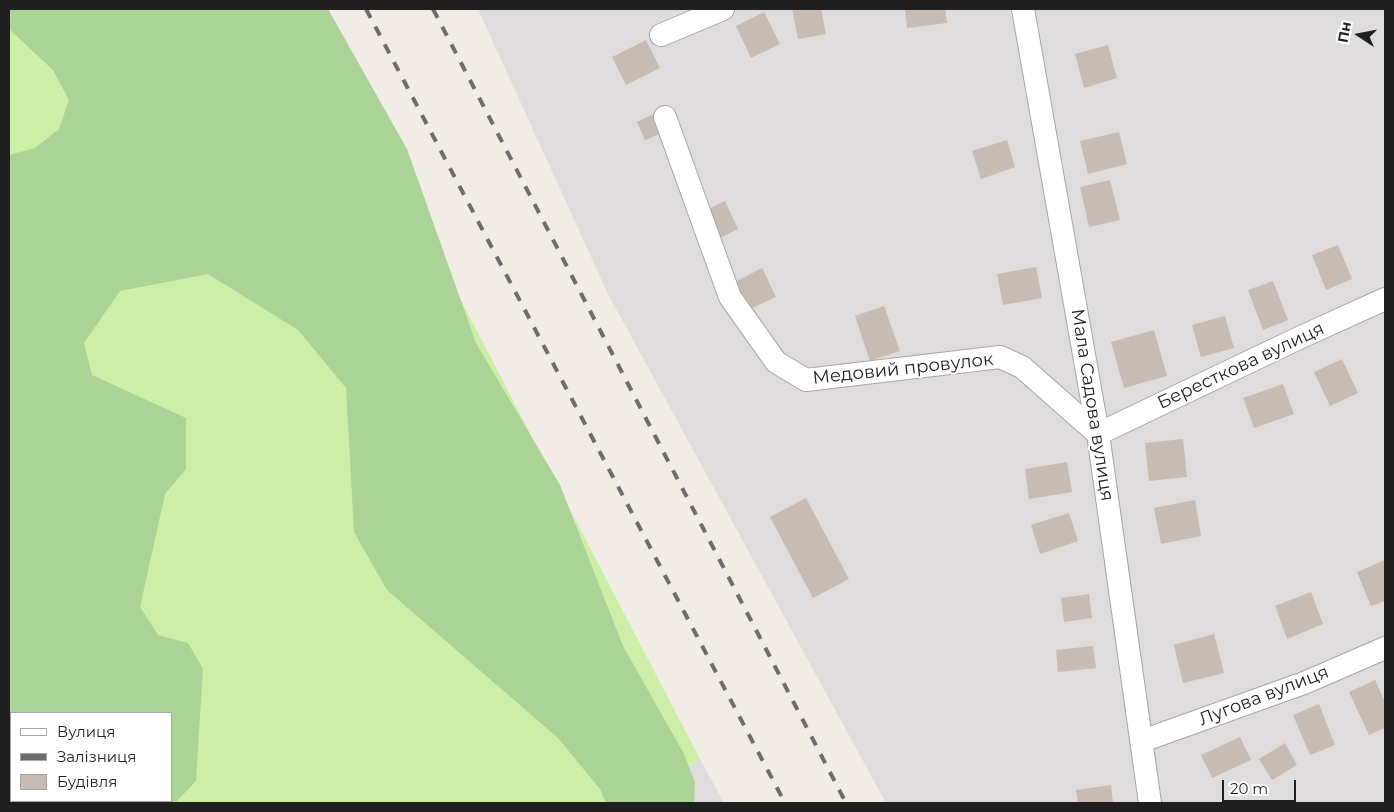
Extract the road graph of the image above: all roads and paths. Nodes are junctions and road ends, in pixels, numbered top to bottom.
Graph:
1 (723, 9) edge
2 (1023, 9) edge
3 (661, 35) dead end
4 (665, 117) dead end
5 (1385, 299) edge
6 (1098, 434) junction
7 (1385, 648) edge
8 (1142, 741) junction
9 (1150, 803) edge

1 - 3 street
2 - 6 street, Мала Садова вулиця
4 - 6 street, Медовий провулок
5 - 6 street, Бересткова вулиця
6 - 8 street, Мала Садова вулиця
7 - 8 street, Лугова вулиця
8 - 9 street, Мала Садова вулиця

